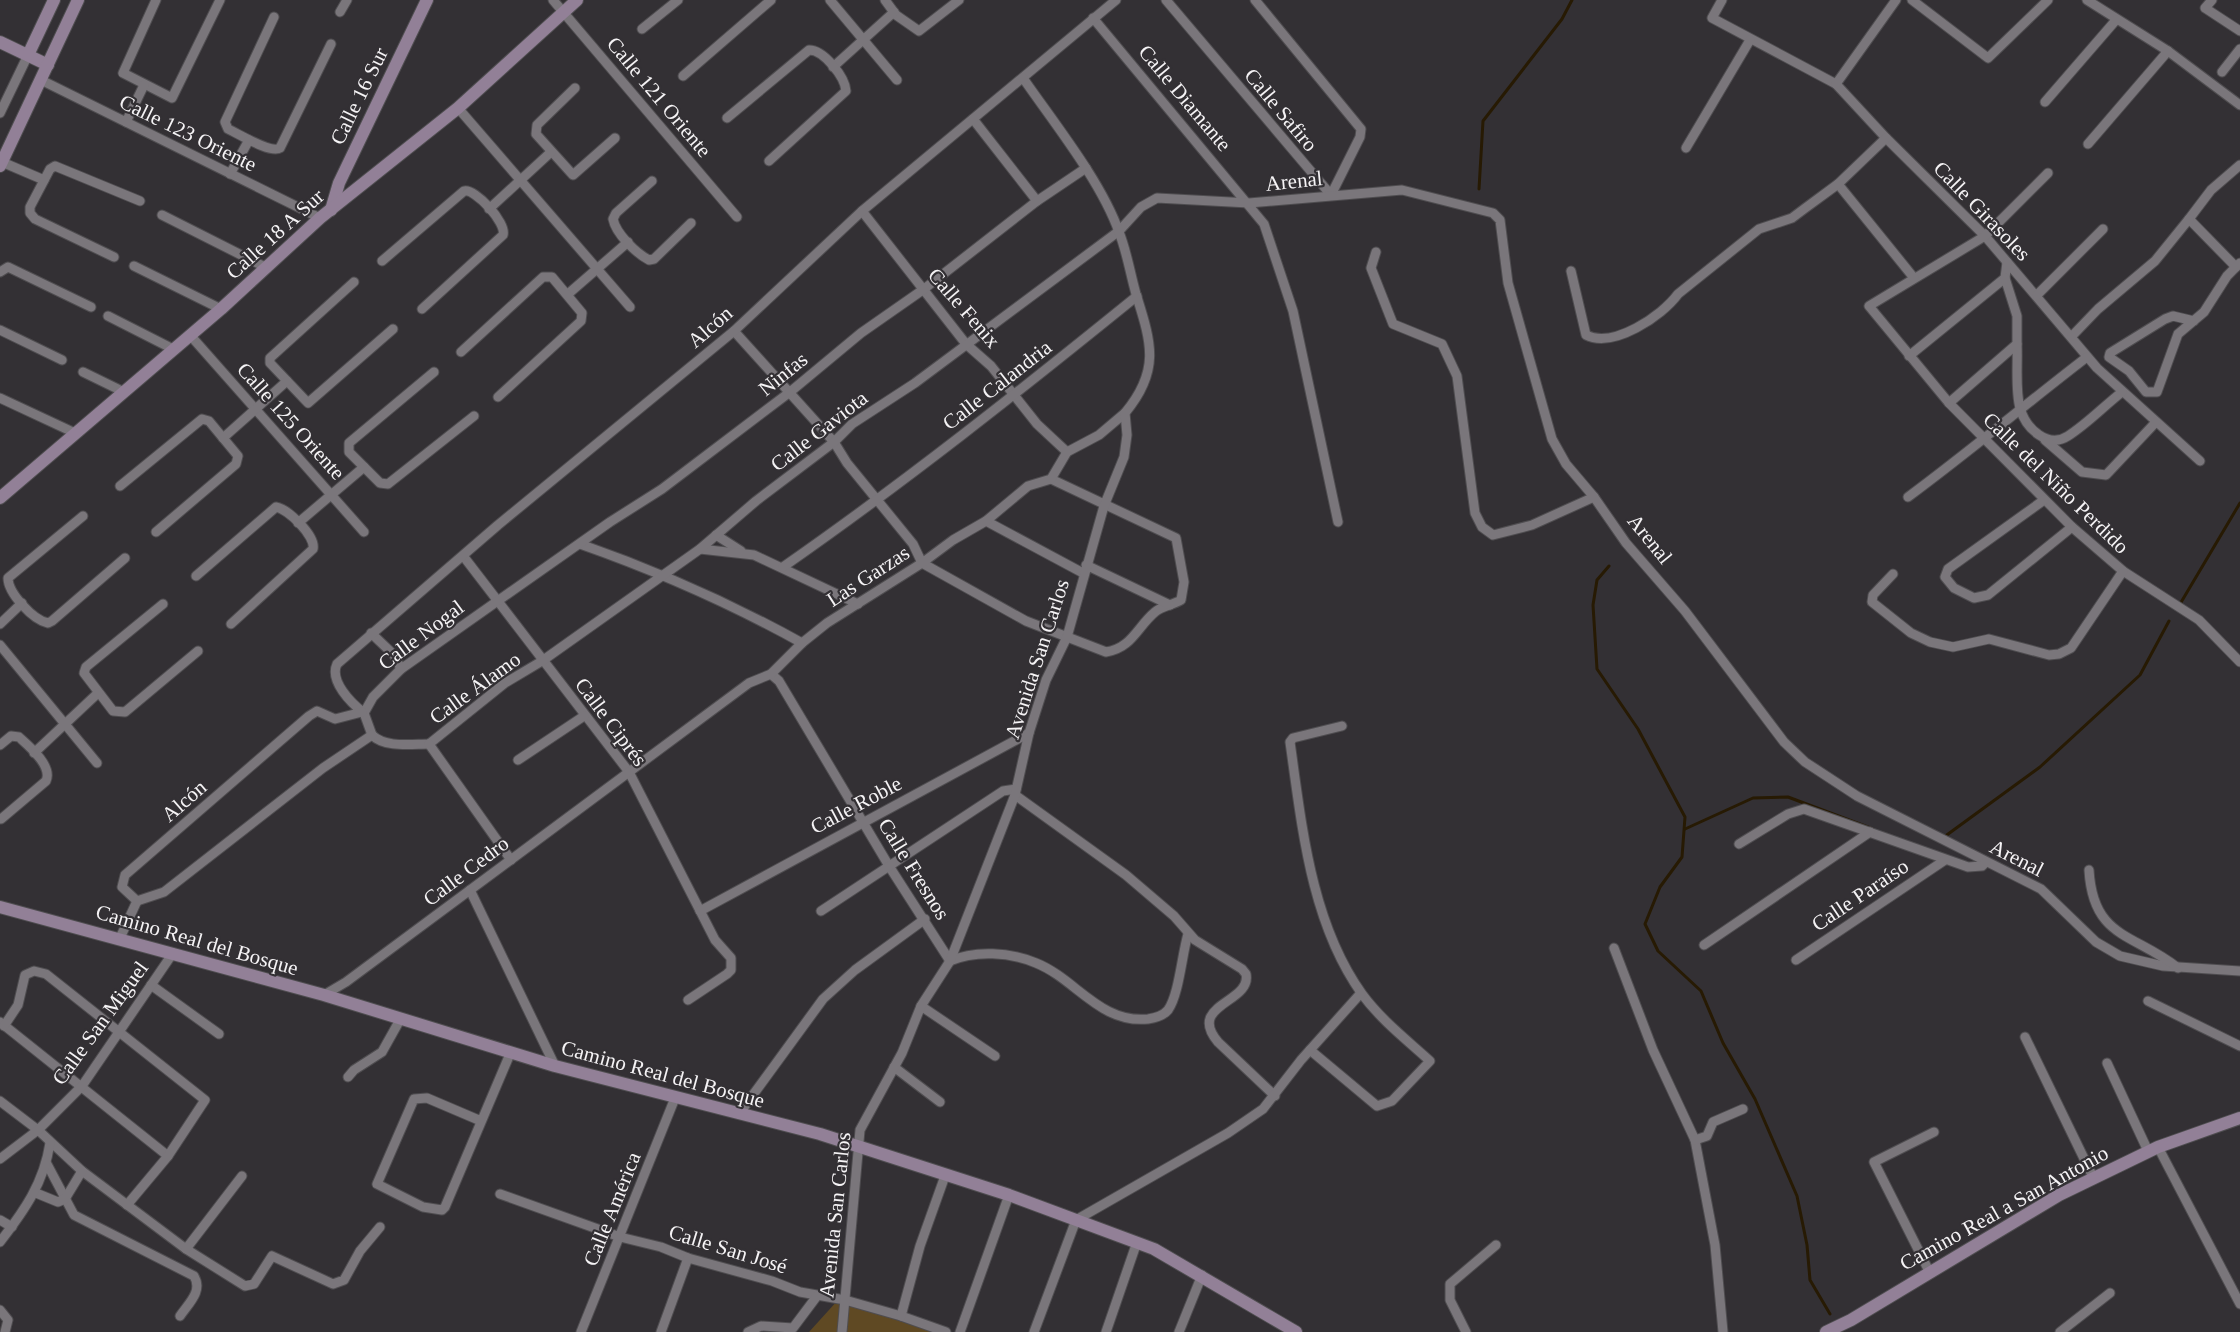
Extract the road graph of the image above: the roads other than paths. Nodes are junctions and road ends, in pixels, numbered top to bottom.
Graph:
1 (54, 0) edge
2 (78, 0) edge
3 (156, 0) edge
4 (220, 0) edge
5 (347, 0) edge
6 (427, 0) edge
7 (553, 0) edge
8 (577, 0) edge
9 (678, 0) edge
10 (771, 0) edge
11 (830, 0) edge
12 (885, 0) edge
13 (959, 0) edge
14 (1116, 0) edge
15 (1166, 0) edge
16 (1255, 0) edge
17 (1722, 0) edge
18 (1896, 0) edge
19 (1912, 0) edge
20 (2048, 0) edge
21 (2087, 0) edge
22 (2212, 0) edge
23 (340, 12) dead end
24 (563, 12) junction
25 (894, 12) junction
26 (274, 17) dead end
27 (1093, 18) junction
28 (2116, 20) junction
29 (642, 29) dead end
30 (2240, 31) edge
31 (1750, 40) junction
32 (865, 41) junction
33 (0, 42) edge
34 (331, 44) dead end
35 (2240, 49) edge
36 (2168, 51) junction
37 (28, 56) junction
38 (48, 65) junction
39 (833, 67) junction
40 (2222, 72) dead end
41 (683, 76) dead end
42 (1023, 78) junction
43 (41, 80) junction
44 (897, 80) dead end
45 (1836, 84) junction
46 (144, 85) junction
47 (575, 88) dead end
48 (2045, 102) dead end
49 (2240, 105) edge
50 (458, 108) junction
51 (0, 113) edge
52 (727, 118) dead end
53 (974, 119) junction
54 (126, 122) junction
55 (615, 138) dead end
56 (1886, 138) junction
57 (249, 140) junction
58 (2088, 144) dead end
59 (1686, 148) dead end
60 (551, 152) junction
61 (769, 161) dead end
62 (1, 164) edge
63 (2240, 165) edge
64 (1086, 168) junction
65 (230, 174) junction
66 (2048, 174) dead end
67 (44, 180) junction
68 (521, 180) junction
69 (652, 181) dead end
70 (1838, 184) junction
71 (1331, 195) junction
72 (140, 201) dead end
73 (1037, 201) junction
74 (1249, 203) junction
75 (489, 209) junction
76 (331, 210) junction
77 (862, 211) junction
78 (162, 215) dead end
79 (737, 217) dead end
80 (320, 218) junction
81 (2189, 219) junction
82 (691, 223) dead end
83 (2103, 229) dead end
84 (1119, 231) junction
85 (1985, 236) junction
86 (628, 242) junction
87 (1376, 252) dead end
88 (114, 257) dead end
89 (382, 261) dead end
90 (2007, 262) junction
91 (2238, 265) edge
92 (134, 266) dead end
93 (267, 268) junction
94 (596, 268) junction
95 (1571, 271) dead end
96 (0, 272) edge
97 (2005, 278) junction
98 (1914, 279) junction
99 (354, 282) dead end
100 (924, 289) junction
101 (568, 294) junction
102 (2037, 295) junction
103 (1137, 296) junction
104 (91, 307) dead end
105 (630, 307) dead end
106 (221, 309) junction
107 (422, 309) dead end
108 (108, 316) dead end
109 (2194, 321) junction
110 (393, 329) dead end
111 (0, 330) edge
112 (734, 331) junction
113 (190, 335) junction
114 (2072, 336) junction
115 (966, 344) junction
116 (2017, 344) junction
117 (173, 349) junction
118 (461, 352) dead end
119 (1908, 356) junction
120 (2087, 357) junction
121 (62, 360) dead end
122 (83, 372) dead end
123 (434, 372) dead end
124 (287, 381) junction
125 (124, 392) junction
126 (790, 392) junction
127 (2122, 392) junction
128 (1014, 396) junction
129 (498, 397) dead end
130 (0, 398) edge
131 (1949, 403) junction
132 (255, 408) junction
133 (2020, 409) junction
134 (1125, 412) junction
135 (474, 416) dead end
136 (2156, 422) junction
137 (75, 434) junction
138 (223, 438) junction
139 (2045, 440) junction
140 (1984, 441) junction
141 (834, 442) junction
142 (1067, 452) junction
143 (2200, 461) dead end
144 (364, 466) junction
145 (1051, 479) junction
146 (120, 486) dead end
147 (332, 494) junction
148 (1594, 497) junction
149 (1908, 497) dead end
150 (0, 498) edge
151 (879, 500) junction
152 (2044, 500) junction
153 (1104, 506) junction
154 (83, 516) dead end
155 (986, 521) junction
156 (1338, 522) dead end
157 (298, 523) junction
158 (2072, 527) junction
159 (156, 532) dead end
160 (364, 532) dead end
161 (716, 536) junction
162 (580, 544) junction
163 (700, 549) junction
164 (743, 552) junction
165 (464, 557) junction
166 (125, 558) dead end
167 (922, 563) junction
168 (783, 567) junction
169 (1085, 569) junction
170 (2123, 571) junction
171 (662, 573) junction
172 (1893, 574) dead end
173 (196, 576) dead end
174 (498, 602) junction
175 (22, 603) junction
176 (163, 604) dead end
177 (858, 604) junction
178 (1170, 604) junction
179 (0, 624) edge
180 (231, 624) dead end
181 (371, 633) junction
182 (1067, 637) junction
183 (802, 643) junction
184 (0, 645) edge
185 (198, 651) dead end
186 (2239, 658) edge
187 (542, 661) junction
188 (400, 669) junction
189 (771, 674) junction
190 (98, 693) junction
191 (363, 713) junction
192 (584, 716) junction
193 (66, 723) junction
194 (1342, 726) dead end
195 (1029, 733) junction
196 (372, 735) junction
197 (429, 744) junction
198 (0, 745) edge
199 (34, 753) junction
200 (518, 760) dead end
201 (97, 763) dead end
202 (629, 772) junction
203 (1016, 792) junction
204 (1, 819) edge
205 (863, 822) junction
206 (1870, 832) junction
207 (1738, 844) dead end
208 (511, 860) junction
209 (1945, 860) junction
210 (1986, 862) junction
211 (889, 866) junction
212 (2089, 870) dead end
213 (470, 890) junction
214 (136, 901) junction
215 (0, 907) edge
216 (700, 910) junction
217 (821, 911) dead end
218 (925, 919) junction
219 (1188, 934) junction
220 (120, 938) junction
221 (1704, 945) dead end
222 (1614, 948) dead end
223 (173, 953) junction
224 (1796, 960) dead end
225 (950, 961) junction
226 (2178, 968) junction
227 (2240, 971) edge
228 (150, 985) junction
229 (1361, 993) junction
230 (324, 995) junction
231 (688, 1000) dead end
232 (2148, 1001) dead end
233 (921, 1006) junction
234 (401, 1018) junction
235 (2, 1024) edge
236 (117, 1031) junction
237 (219, 1034) dead end
238 (2025, 1037) dead end
239 (2240, 1046) edge
240 (1310, 1050) junction
241 (510, 1054) junction
242 (995, 1056) dead end
243 (2107, 1063) dead end
244 (555, 1066) junction
245 (894, 1067) junction
246 (348, 1077) dead end
247 (82, 1086) junction
248 (1275, 1096) junction
249 (675, 1098) junction
250 (0, 1101) edge
251 (940, 1102) dead end
252 (1743, 1109) dead end
253 (739, 1114) junction
254 (2240, 1118) edge
255 (481, 1121) junction
256 (38, 1130) junction
257 (1934, 1132) dead end
258 (1695, 1140) junction
259 (50, 1143) junction
260 (860, 1146) junction
261 (2153, 1149) junction
262 (168, 1156) junction
263 (0, 1159) edge
264 (47, 1164) junction
265 (82, 1171) junction
266 (242, 1176) dead end
267 (945, 1176) junction
268 (2093, 1178) junction
269 (36, 1193) junction
270 (500, 1194) dead end
271 (1008, 1195) junction
272 (65, 1199) junction
273 (127, 1205) junction
274 (0, 1220) edge
275 (1076, 1220) junction
276 (12, 1227) junction
277 (380, 1227) dead end
278 (620, 1237) junction
279 (0, 1242) edge
280 (1137, 1242) junction
281 (1496, 1245) dead end
282 (186, 1249) junction
283 (688, 1258) junction
284 (1929, 1271) junction
285 (1202, 1275) junction
286 (2110, 1293) dead end
287 (817, 1296) junction
288 (845, 1300) junction
289 (2240, 1304) edge
290 (0, 1310) edge
291 (180, 1316) dead end
292 (900, 1316) junction
293 (5, 1332) edge
294 (581, 1332) edge
295 (661, 1332) edge
296 (748, 1332) edge
297 (842, 1332) edge
298 (946, 1332) edge
299 (960, 1332) edge
300 (1034, 1332) edge
301 (1106, 1332) edge
302 (1179, 1332) edge
303 (1296, 1332) edge
304 (1466, 1332) edge
305 (1723, 1332) edge
306 (1826, 1332) edge
307 (2060, 1332) edge

1 - 37 street
2 - 38 street
3 - 46 street
4 - 46 street
5 - 23 street
6 - 76 street, Calle 16 Sur
7 - 24 street, Calle 121 Oriente
8 - 24 street, Calle 18 A Sur
9 - 29 street
10 - 41 street
11 - 32 street
12 - 25 street
13 - 25 street
14 - 27 street, Alcón
15 - 71 street, Calle Safiro
16 - 71 street
17 - 31 street, Calle Girasoles
18 - 45 street
19 - 20 street
21 - 28 street
22 - 30 street
24 - 50 street, Calle 18 A Sur
24 - 79 street, Calle 121 Oriente
25 - 32 street
26 - 57 street
27 - 42 street, Alcón
27 - 74 street, Calle Diamante
28 - 36 street
28 - 48 street
31 - 45 street, Calle Girasoles
31 - 59 street
32 - 39 street
32 - 44 street
33 - 37 street
34 - 57 street
35 - 40 street
36 - 49 street
36 - 58 street
37 - 38 street
37 - 51 street
38 - 43 street
39 - 52 street
39 - 61 street
42 - 53 street, Alcón
42 - 64 street
43 - 54 street, Calle 123 Oriente
43 - 62 street
45 - 56 street, Calle Girasoles
46 - 54 street
47 - 60 street
50 - 68 street
50 - 76 street, Calle 18 A Sur
53 - 73 street
53 - 77 street, Alcón
54 - 65 street, Calle 123 Oriente
55 - 60 street
56 - 70 street
56 - 85 street, Calle Girasoles
57 - 65 street
60 - 68 street
62 - 67 street
63 - 81 street
64 - 73 street, Ninfas
64 - 84 street
65 - 80 street, Calle 123 Oriente
66 - 85 street
67 - 72 street
67 - 88 street
68 - 75 street
68 - 94 street
69 - 86 street
70 - 95 street
70 - 98 street
71 - 74 street, Arenal
71 - 148 street, Arenal
73 - 100 street, Ninfas
74 - 84 street, Arenal
74 - 156 street, Calle Diamante
75 - 89 street
75 - 107 street
76 - 80 street, Calle 18 A Sur
77 - 100 street, Calle Fenix
77 - 112 street, Alcón
78 - 93 street
80 - 93 street, Calle 18 A Sur
81 - 91 street
81 - 114 street
82 - 86 street
83 - 102 street
84 - 103 street
84 - 115 street, Calle Gaviota
85 - 90 street, Calle Girasoles
85 - 98 street
86 - 94 street
87 - 148 street
90 - 97 street
90 - 102 street, Calle Girasoles
91 - 109 street
92 - 106 street
93 - 106 street, Calle 18 A Sur
94 - 101 street
94 - 105 street
96 - 104 street
97 - 116 street
97 - 119 street
98 - 119 street, Calle del Niño Perdido
99 - 124 street
100 - 115 street, Calle Fenix
100 - 126 street, Ninfas
101 - 118 street
101 - 129 street
102 - 114 street, Calle Girasoles
103 - 128 street, Calle Calandria
103 - 134 street
106 - 113 street, Calle 18 A Sur
108 - 117 street
109 - 109 street
110 - 124 street
111 - 121 street
112 - 126 street
112 - 165 street, Alcón
113 - 117 street, Calle 18 A Sur
113 - 132 street, Calle 125 Oriente
114 - 120 street, Calle Girasoles
115 - 128 street, Calle Fenix
115 - 141 street, Calle Gaviota
116 - 131 street
116 - 133 street
117 - 125 street, Calle 18 A Sur
119 - 131 street, Calle del Niño Perdido
120 - 127 street, Calle Girasoles
120 - 133 street
122 - 125 street
123 - 144 street
124 - 132 street
125 - 137 street, Calle 18 A Sur
126 - 141 street
126 - 162 street, Ninfas
127 - 136 street, Calle Girasoles
127 - 139 street
128 - 142 street, Calle Fenix
128 - 151 street, Calle Calandria
130 - 137 street
131 - 140 street, Calle del Niño Perdido
132 - 138 street
132 - 147 street, Calle 125 Oriente
133 - 139 street
133 - 140 street
134 - 142 street
134 - 153 street, Avenida San Carlos
135 - 144 street
136 - 139 street
136 - 143 street, Calle Girasoles
137 - 150 street, Calle 18 A Sur
138 - 146 street
138 - 159 street
140 - 149 street
140 - 152 street, Calle del Niño Perdido
141 - 151 street
141 - 161 street, Calle Gaviota
142 - 145 street
144 - 147 street
145 - 153 street
145 - 155 street, Las Garzas
147 - 157 street
147 - 160 street, Calle 125 Oriente
148 - 210 street, Arenal
151 - 167 street
151 - 168 street, Calle Calandria
152 - 158 street, Calle del Niño Perdido
152 - 158 street
153 - 169 street, Avenida San Carlos
153 - 178 street
154 - 175 street
155 - 167 street, Las Garzas
155 - 169 street
157 - 173 street
157 - 180 street
158 - 170 street, Calle del Niño Perdido
161 - 163 street, Calle Gaviota
161 - 164 street
162 - 171 street
162 - 174 street, Ninfas
163 - 164 street
163 - 171 street, Calle Gaviota
164 - 168 street
165 - 174 street, Calle Ciprés
165 - 181 street, Alcón
166 - 175 street
167 - 177 street, Las Garzas
167 - 182 street
168 - 177 street
169 - 178 street
169 - 182 street, Avenida San Carlos
170 - 172 street
170 - 186 street, Calle del Niño Perdido
171 - 183 street
171 - 187 street, Calle Gaviota
174 - 187 street, Calle Ciprés
174 - 188 street, Calle Nogal
175 - 179 street
176 - 190 street
177 - 183 street, Las Garzas
178 - 182 street
181 - 188 street
181 - 191 street, Alcón
182 - 195 street, Avenida San Carlos
183 - 189 street, Las Garzas
184 - 193 street
185 - 190 street
187 - 192 street, Calle Ciprés
187 - 197 street, Calle Álamo
188 - 191 street, Calle Nogal
189 - 202 street, Las Garzas
189 - 205 street, Calle Fresnos
190 - 193 street
191 - 196 street
191 - 214 street, Alcón
192 - 200 street
192 - 202 street, Calle Ciprés
193 - 199 street
193 - 201 street
194 - 229 street
195 - 203 street, Avenida San Carlos
195 - 205 street, Calle Roble
196 - 197 street
196 - 214 street
197 - 208 street
198 - 199 street
199 - 204 street
202 - 208 street, Calle Cedro
202 - 216 street, Calle Ciprés
203 - 211 street
203 - 219 street
203 - 225 street, Avenida San Carlos
205 - 211 street, Calle Fresnos
205 - 216 street, Calle Roble
206 - 207 street
206 - 209 street
206 - 221 street
208 - 213 street, Calle Cedro
209 - 210 street
209 - 224 street, Calle Paraíso
210 - 226 street, Arenal
211 - 217 street
211 - 218 street, Calle Fresnos
212 - 226 street
213 - 230 street, Calle Cedro
213 - 244 street
214 - 220 street
215 - 220 street, Camino Real del Bosque
216 - 231 street, Calle Ciprés
218 - 225 street, Calle Fresnos
218 - 253 street
219 - 225 street
219 - 248 street
220 - 223 street, Camino Real del Bosque
222 - 258 street
223 - 228 street, Calle San Miguel
223 - 230 street, Camino Real del Bosque
225 - 233 street, Avenida San Carlos
226 - 227 street, Arenal
228 - 236 street, Calle San Miguel
228 - 237 street
229 - 240 street
229 - 240 street
230 - 234 street, Camino Real del Bosque
232 - 239 street
233 - 242 street
233 - 245 street, Avenida San Carlos
234 - 241 street, Camino Real del Bosque
234 - 246 street
235 - 236 street
235 - 247 street
236 - 247 street, Calle San Miguel
236 - 262 street
238 - 268 street
240 - 248 street
241 - 244 street, Camino Real del Bosque
241 - 255 street
243 - 261 street
244 - 249 street, Camino Real del Bosque
245 - 251 street
245 - 260 street, Avenida San Carlos
247 - 256 street, Calle San Miguel
247 - 262 street
248 - 275 street
249 - 253 street, Camino Real del Bosque
249 - 278 street, Calle América
250 - 256 street
252 - 258 street
253 - 260 street, Camino Real del Bosque
254 - 261 street, Camino Real a San Antonio
255 - 255 street
256 - 259 street
256 - 263 street, Calle San Miguel
257 - 284 street
258 - 305 street
259 - 264 street
259 - 265 street
260 - 267 street, Camino Real del Bosque
260 - 288 street, Avenida San Carlos
261 - 268 street, Camino Real a San Antonio
261 - 289 street
262 - 273 street
264 - 269 street
264 - 272 street
265 - 272 street
265 - 273 street
266 - 282 street
267 - 271 street, Camino Real del Bosque
267 - 292 street
268 - 284 street, Camino Real a San Antonio
269 - 272 street
269 - 276 street
270 - 278 street, Calle San José
271 - 275 street, Camino Real del Bosque
271 - 299 street
272 - 291 street
273 - 282 street
274 - 276 street
275 - 280 street, Camino Real del Bosque
275 - 300 street
276 - 279 street
277 - 282 street
278 - 283 street, Calle San José
278 - 294 street, Calle América
280 - 285 street, Camino Real del Bosque
280 - 301 street
281 - 304 street
283 - 287 street, Calle San José
283 - 295 street
284 - 306 street, Camino Real a San Antonio
285 - 302 street
285 - 303 street, Camino Real del Bosque
286 - 307 street
287 - 288 street, Calle San José
287 - 296 street
288 - 292 street, Calle San José
288 - 297 street, Avenida San Carlos
290 - 293 street
292 - 298 street, Calle San José

